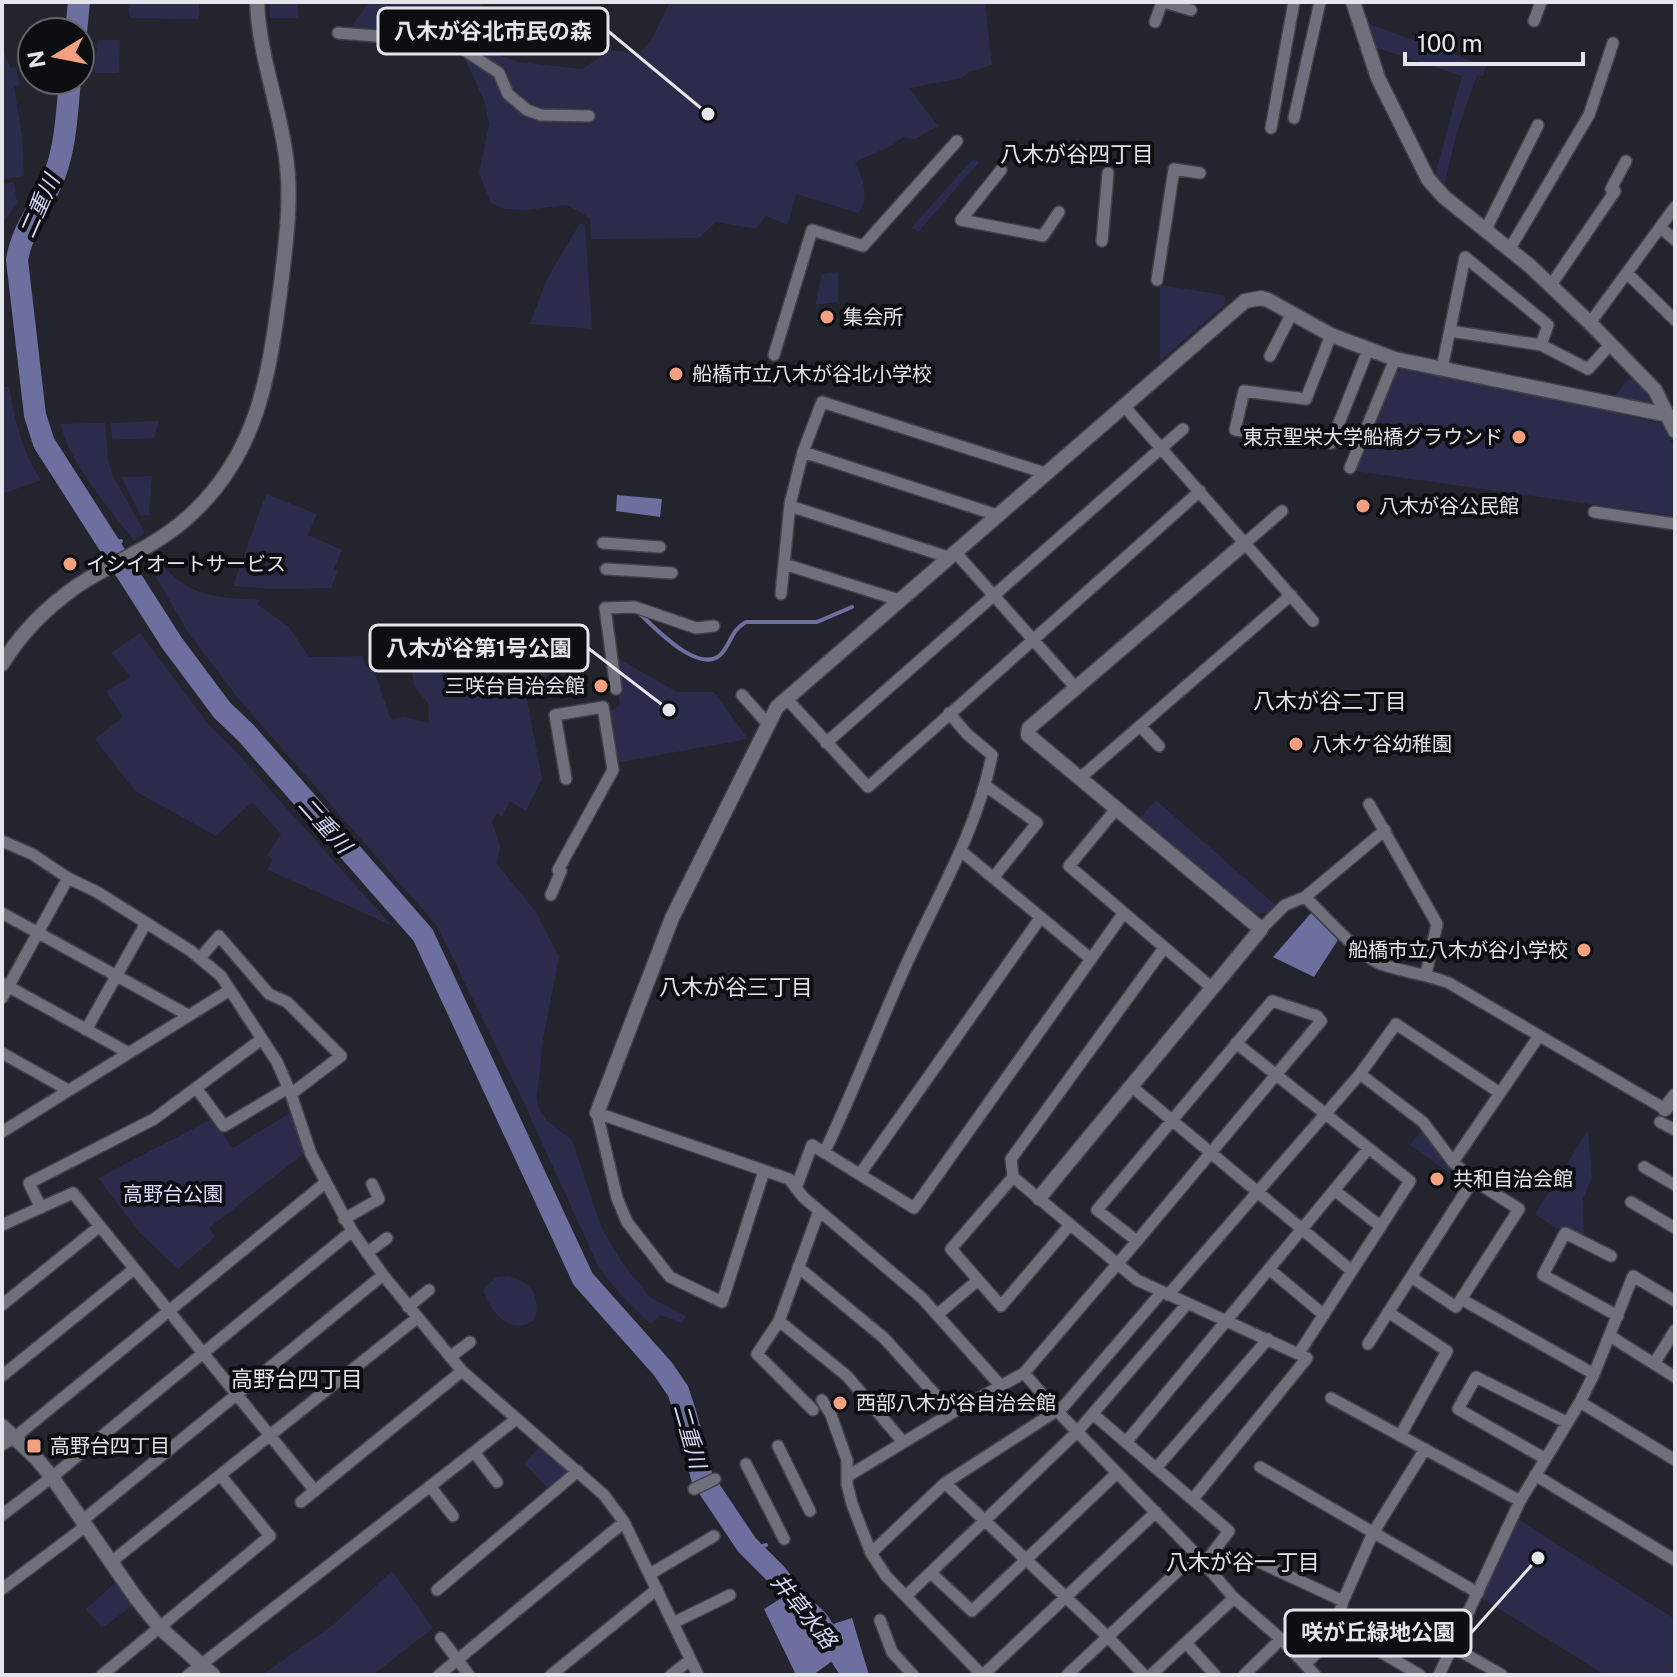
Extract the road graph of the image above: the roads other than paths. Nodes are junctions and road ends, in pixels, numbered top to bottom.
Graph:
1 (257, 2) edge
2 (1163, 2) edge
3 (1294, 2) edge
4 (1320, 2) edge
5 (1353, 2) edge
6 (1541, 2) edge
7 (1191, 10) dead end
8 (1534, 21) dead end
9 (1155, 22) dead end
10 (338, 33) dead end
11 (1613, 43) dead end
12 (589, 116) dead end
13 (1294, 118) dead end
14 (1538, 125) dead end
15 (1271, 128) dead end
16 (957, 141) dead end
17 (1626, 161) dead end
18 (1001, 170) dead end
19 (1108, 173) dead end
20 (1200, 173) dead end
21 (1675, 207) edge
22 (1059, 212) dead end
23 (1660, 227) junction
24 (1485, 231) junction
25 (1675, 240) edge
26 (1102, 241) dead end
27 (1509, 250) junction
28 (1627, 273) junction
29 (1157, 280) dead end
30 (1551, 285) junction
31 (1292, 313) junction
32 (1675, 320) edge
33 (1590, 323) junction
34 (1450, 331) junction
35 (1331, 335) junction
36 (1541, 345) junction
37 (1610, 345) junction
38 (1368, 350) junction
39 (774, 355) dead end
40 (1270, 356) dead end
41 (1395, 359) junction
42 (1442, 368) junction
43 (1123, 405) junction
44 (1671, 412) edge
45 (1183, 429) dead end
46 (1675, 431) edge
47 (1162, 448) junction
48 (803, 452) junction
49 (1350, 468) dead end
50 (1045, 473) junction
51 (1200, 491) junction
52 (790, 504) junction
53 (1282, 511) dead end
54 (1594, 512) dead end
55 (997, 515) junction
56 (1675, 524) edge
57 (603, 543) dead end
58 (1245, 543) junction
59 (660, 547) dead end
60 (951, 554) junction
61 (784, 564) junction
62 (606, 569) dead end
63 (672, 573) dead end
64 (781, 594) dead end
65 (1291, 595) junction
66 (994, 596) junction
67 (899, 600) junction
68 (1313, 621) dead end
69 (714, 626) dead end
70 (1032, 639) junction
71 (2, 664) edge
72 (1076, 688) junction
73 (616, 689) dead end
74 (742, 695) dead end
75 (786, 698) junction
76 (949, 713) junction
77 (768, 724) junction
78 (1140, 726) junction
79 (826, 743) junction
80 (1159, 746) dead end
81 (1080, 778) junction
82 (566, 779) dead end
83 (986, 786) junction
84 (1369, 804) dead end
85 (1116, 809) junction
86 (1385, 830) junction
87 (2, 841) edge
88 (961, 851) junction
89 (68, 878) junction
90 (993, 878) junction
91 (551, 895) dead end
92 (1305, 897) junction
93 (2, 913) edge
94 (1123, 914) junction
95 (1041, 917) junction
96 (146, 923) junction
97 (1261, 929) junction
98 (38, 932) junction
99 (1164, 948) junction
100 (200, 958) junction
101 (1091, 959) junction
102 (1426, 974) junction
103 (115, 977) junction
104 (1211, 987) junction
105 (4, 989) edge
106 (230, 990) junction
107 (188, 1015) junction
108 (86, 1030) junction
109 (1539, 1036) junction
110 (262, 1039) junction
111 (1236, 1043) junction
112 (127, 1052) junction
113 (2, 1053) edge
114 (1360, 1074) junction
115 (1276, 1076) junction
116 (1131, 1086) junction
117 (197, 1089) junction
118 (68, 1090) junction
119 (290, 1091) junction
120 (1500, 1093) junction
121 (1675, 1096) edge
122 (597, 1113) junction
123 (1324, 1113) junction
124 (1663, 1115) junction
125 (1171, 1119) junction
126 (5, 1126) edge
127 (1675, 1130) edge
128 (1368, 1149) junction
129 (825, 1151) junction
130 (1211, 1153) junction
131 (1453, 1162) junction
132 (1644, 1167) dead end
133 (764, 1171) junction
134 (860, 1174) junction
135 (1013, 1177) junction
136 (1473, 1180) junction
137 (325, 1183) junction
138 (372, 1184) dead end
139 (1675, 1185) edge
140 (796, 1188) junction
141 (1334, 1190) junction
142 (1256, 1191) junction
143 (1039, 1198) junction
144 (1631, 1202) dead end
145 (41, 1208) junction
146 (819, 1211) junction
147 (344, 1219) junction
148 (2, 1225) edge
149 (100, 1226) junction
150 (1069, 1226) junction
151 (1380, 1226) junction
152 (1675, 1228) edge
153 (1302, 1229) junction
154 (352, 1231) junction
155 (387, 1238) dead end
156 (1137, 1241) junction
157 (367, 1253) junction
158 (1611, 1256) dead end
159 (1117, 1266) junction
160 (798, 1267) junction
161 (134, 1269) junction
162 (1269, 1269) junction
163 (1352, 1271) junction
164 (383, 1275) junction
165 (1411, 1277) junction
166 (978, 1280) junction
167 (429, 1290) dead end
168 (1165, 1294) junction
169 (1461, 1299) junction
170 (1675, 1301) edge
171 (1187, 1304) junction
172 (2, 1305) edge
173 (408, 1307) junction
174 (169, 1311) junction
175 (1388, 1312) junction
176 (938, 1314) junction
177 (1324, 1315) junction
178 (1618, 1316) junction
179 (417, 1318) junction
180 (779, 1321) junction
181 (1226, 1322) junction
182 (1675, 1330) edge
183 (1610, 1336) junction
184 (1268, 1339) junction
185 (470, 1342) dead end
186 (1368, 1344) dead end
187 (203, 1353) junction
188 (1299, 1353) junction
189 (450, 1357) junction
190 (1654, 1364) junction
191 (462, 1371) junction
192 (1024, 1373) junction
193 (1594, 1374) junction
194 (2, 1376) edge
195 (1675, 1377) edge
196 (1000, 1385) junction
197 (237, 1395) junction
198 (1331, 1398) dead end
199 (822, 1400) dead end
200 (1580, 1402) junction
201 (813, 1410) dead end
202 (1056, 1410) junction
203 (952, 1413) junction
204 (1093, 1414) junction
205 (515, 1420) junction
206 (1566, 1422) junction
207 (2, 1426) edge
208 (1077, 1432) junction
209 (270, 1435) junction
210 (1400, 1436) junction
211 (1127, 1441) junction
212 (8, 1442) edge
213 (903, 1442) junction
214 (778, 1446) dead end
215 (1425, 1449) junction
216 (474, 1452) junction
217 (1544, 1458) junction
218 (1675, 1460) edge
219 (746, 1464) dead end
220 (1157, 1467) junction
221 (1260, 1467) dead end
222 (578, 1471) junction
223 (1117, 1473) junction
224 (1535, 1475) junction
225 (221, 1476) junction
226 (848, 1476) junction
227 (52, 1477) junction
228 (715, 1479) dead end
229 (497, 1482) dead end
230 (945, 1483) junction
231 (430, 1486) junction
232 (694, 1489) dead end
233 (315, 1491) junction
234 (1193, 1499) junction
235 (1520, 1501) junction
236 (301, 1502) dead end
237 (810, 1511) dead end
238 (1156, 1512) junction
239 (2, 1515) edge
240 (453, 1516) dead end
241 (984, 1521) junction
242 (624, 1522) junction
243 (84, 1523) junction
244 (1373, 1533) junction
245 (714, 1536) dead end
246 (784, 1539) dead end
247 (871, 1553) junction
248 (1025, 1558) junction
249 (1200, 1559) junction
250 (1675, 1560) edge
251 (111, 1562) junction
252 (1259, 1562) dead end
253 (931, 1573) junction
254 (650, 1574) junction
255 (2, 1589) edge
256 (657, 1589) junction
257 (437, 1590) dead end
258 (1478, 1593) junction
259 (730, 1595) dead end
260 (906, 1596) junction
261 (1066, 1597) junction
262 (1234, 1598) junction
263 (1343, 1601) junction
264 (880, 1620) dead end
265 (673, 1623) junction
266 (1336, 1626) junction
267 (160, 1628) junction
268 (441, 1638) dead end
269 (1109, 1638) junction
270 (1281, 1639) junction
271 (1186, 1643) junction
272 (1453, 1647) junction
273 (457, 1660) junction
274 (690, 1660) junction
275 (201, 1664) junction
276 (1306, 1664) junction
277 (102, 1675) edge
278 (188, 1675) edge
279 (213, 1675) edge
280 (439, 1675) edge
281 (469, 1675) edge
282 (551, 1675) edge
283 (671, 1675) edge
284 (698, 1675) edge
285 (913, 1675) edge
286 (982, 1675) edge
287 (1067, 1675) edge
288 (1144, 1675) edge
289 (1151, 1675) edge
290 (1215, 1675) edge
291 (1244, 1675) edge
292 (1315, 1675) edge
293 (1420, 1675) edge
294 (1439, 1675) edge
295 (1502, 1675) edge

1 - 71 street
2 - 7 street
2 - 9 street
3 - 15 street
4 - 13 street
5 - 24 street
6 - 8 street
10 - 12 street
11 - 27 street
14 - 24 street
16 - 39 street
17 - 30 street
18 - 22 street
19 - 26 street
20 - 29 street
21 - 23 street
23 - 25 street
23 - 28 street
24 - 27 street
27 - 30 street
28 - 32 street
28 - 33 street
30 - 33 street
31 - 35 street
31 - 40 street
31 - 43 street
33 - 37 street
34 - 36 street
34 - 36 street
34 - 42 street
35 - 38 street
35 - 38 street
36 - 37 street
37 - 44 street
38 - 41 street
41 - 42 street
41 - 49 street
42 - 44 street
43 - 47 street
43 - 50 street
44 - 46 street
45 - 47 street
47 - 51 street
47 - 66 street
48 - 50 street
48 - 52 street
48 - 55 street
50 - 55 street
51 - 58 street
51 - 70 street
52 - 60 street
52 - 61 street
53 - 58 street
54 - 56 street
55 - 60 street
57 - 59 street
58 - 65 street
58 - 72 street
60 - 66 street
60 - 67 street
61 - 64 street
61 - 67 street
62 - 63 street
65 - 68 street
65 - 78 street
66 - 70 street
66 - 79 street
67 - 75 street
69 - 73 street
70 - 72 street
70 - 76 street
72 - 81 street
74 - 77 street
75 - 77 street
75 - 79 street
76 - 79 street
76 - 83 street
77 - 122 street
78 - 80 street
78 - 81 street
81 - 85 street
82 - 91 street
83 - 88 street
83 - 90 street
84 - 86 street
85 - 94 street
85 - 97 street
86 - 92 street
86 - 102 street
87 - 89 street
88 - 90 street
88 - 129 street
89 - 96 street
89 - 98 street
90 - 95 street
92 - 97 street
92 - 102 street
93 - 98 street
94 - 99 street
94 - 101 street
95 - 101 street
95 - 134 street
96 - 100 street
96 - 103 street
97 - 104 street
98 - 103 street
98 - 105 street
99 - 104 street
99 - 135 street
100 - 106 street
100 - 119 street
101 - 134 street
102 - 109 street
103 - 107 street
103 - 108 street
104 - 116 street
105 - 108 street
106 - 107 street
106 - 110 street
107 - 112 street
108 - 112 street
109 - 120 street
109 - 124 street
110 - 117 street
110 - 119 street
111 - 115 street
111 - 115 street
111 - 125 street
112 - 118 street
113 - 118 street
114 - 120 street
114 - 123 street
114 - 131 street
115 - 123 street
115 - 130 street
116 - 125 street
116 - 143 street
117 - 119 street
117 - 145 street
118 - 126 street
119 - 137 street
120 - 131 street
121 - 124 street
122 - 133 street
122 - 133 street
123 - 128 street
123 - 142 street
124 - 127 street
125 - 130 street
125 - 156 street
128 - 141 street
128 - 151 street
129 - 134 street
129 - 140 street
130 - 142 street
130 - 156 street
131 - 136 street
132 - 139 street
133 - 140 street
135 - 143 street
135 - 166 street
136 - 165 street
136 - 169 street
137 - 147 street
137 - 174 street
138 - 147 street
140 - 146 street
141 - 151 street
141 - 153 street
142 - 153 street
142 - 168 street
143 - 150 street
144 - 152 street
145 - 148 street
145 - 149 street
146 - 160 street
146 - 176 street
147 - 154 street
149 - 161 street
149 - 172 street
150 - 159 street
150 - 166 street
151 - 163 street
153 - 162 street
153 - 163 street
154 - 157 street
154 - 187 street
155 - 157 street
156 - 159 street
157 - 164 street
158 - 178 street
159 - 168 street
159 - 192 street
160 - 180 street
160 - 203 street
161 - 174 street
161 - 194 street
162 - 177 street
162 - 181 street
163 - 177 street
164 - 173 street
164 - 197 street
165 - 169 street
165 - 175 street
166 - 176 street
167 - 173 street
168 - 171 street
168 - 202 street
169 - 193 street
170 - 178 street
171 - 181 street
171 - 204 street
173 - 179 street
174 - 187 street
174 - 212 street
175 - 186 street
175 - 210 street
176 - 196 street
177 - 188 street
178 - 183 street
179 - 189 street
179 - 209 street
180 - 201 street
180 - 213 street
181 - 184 street
181 - 211 street
182 - 190 street
183 - 190 street
183 - 193 street
184 - 188 street
184 - 220 street
185 - 189 street
187 - 197 street
187 - 227 street
188 - 234 street
189 - 191 street
190 - 195 street
191 - 205 street
191 - 233 street
192 - 196 street
192 - 202 street
193 - 200 street
196 - 203 street
197 - 209 street
197 - 243 street
198 - 210 street
199 - 226 street
200 - 206 street
200 - 218 street
202 - 208 street
202 - 230 street
203 - 213 street
204 - 208 street
204 - 211 street
205 - 216 street
205 - 222 street
206 - 217 street
206 - 217 street
207 - 212 street
208 - 223 street
208 - 241 street
209 - 225 street
209 - 233 street
210 - 215 street
211 - 220 street
212 - 227 street
213 - 226 street
214 - 237 street
215 - 235 street
215 - 244 street
216 - 229 street
216 - 231 street
217 - 224 street
219 - 246 street
220 - 234 street
221 - 244 street
222 - 242 street
222 - 257 street
223 - 238 street
223 - 248 street
224 - 235 street
224 - 250 street
225 - 251 street
225 - 267 street
226 - 247 street
227 - 239 street
227 - 243 street
228 - 232 street
230 - 241 street
230 - 247 street
231 - 240 street
231 - 275 street
233 - 236 street
234 - 249 street
235 - 258 street
238 - 249 street
238 - 261 street
241 - 248 street
241 - 253 street
242 - 254 street
242 - 273 street
243 - 251 street
243 - 255 street
244 - 258 street
244 - 263 street
245 - 254 street
247 - 260 street
248 - 253 street
248 - 261 street
249 - 262 street
249 - 269 street
251 - 267 street
252 - 263 street
253 - 260 street
254 - 256 street
256 - 265 street
256 - 282 street
258 - 272 street
259 - 265 street
260 - 286 street
261 - 269 street
261 - 286 street
262 - 270 street
262 - 271 street
263 - 266 street
264 - 285 street
265 - 274 street
266 - 276 street
266 - 293 street
267 - 275 street
267 - 277 street
268 - 273 street
269 - 287 street
269 - 288 street
270 - 276 street
270 - 291 street
271 - 289 street
271 - 290 street
272 - 294 street
272 - 295 street
273 - 280 street
273 - 281 street
274 - 283 street
274 - 284 street
275 - 278 street
275 - 279 street
276 - 292 street

